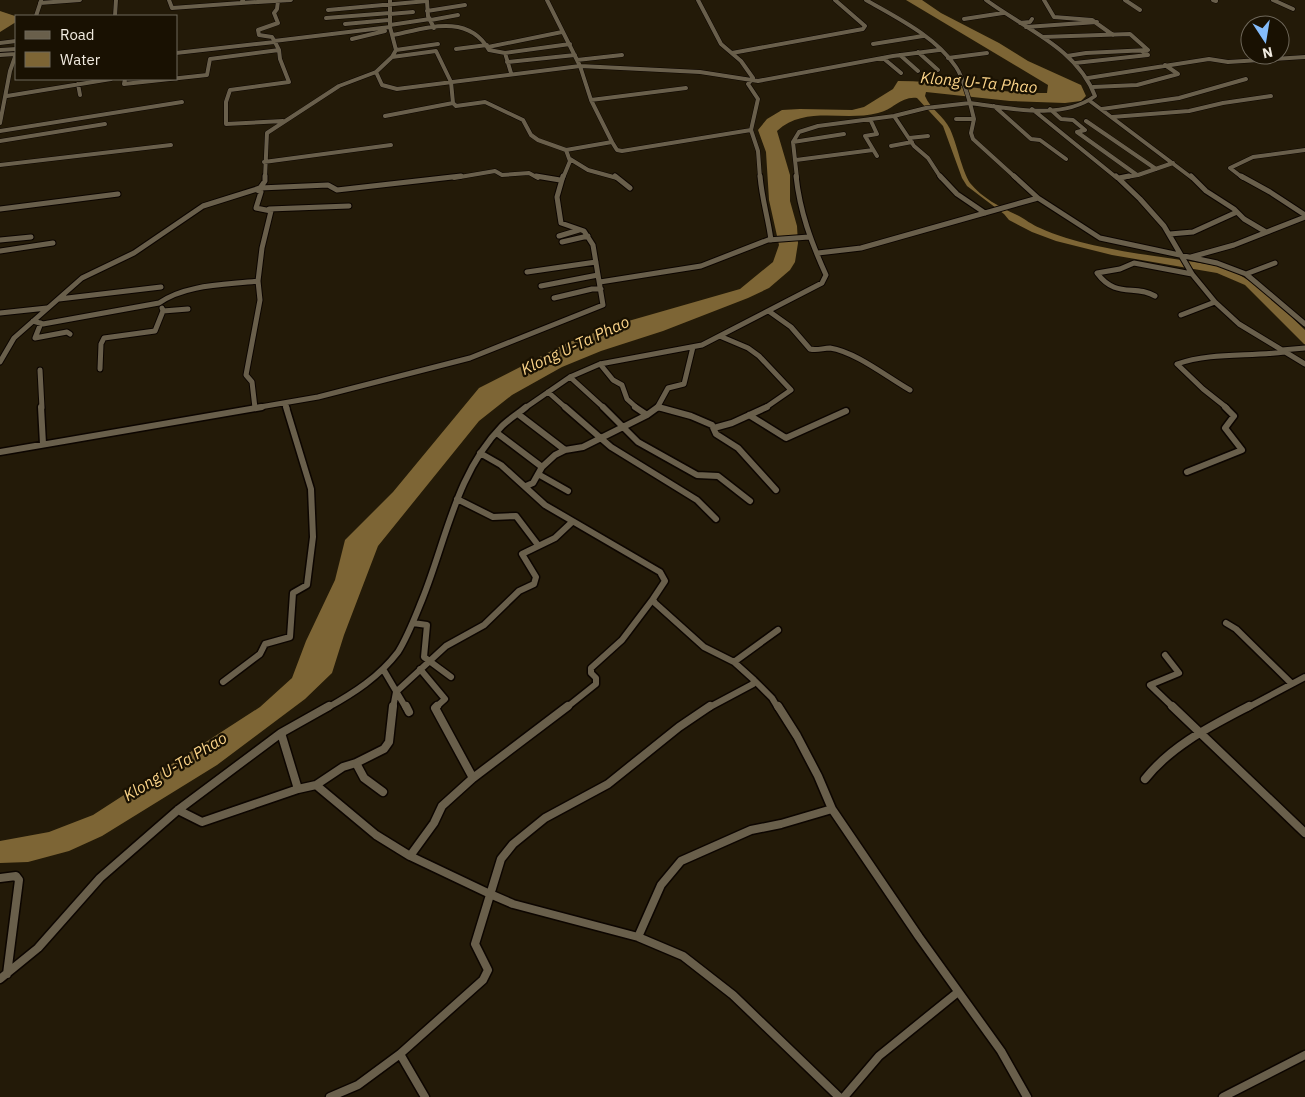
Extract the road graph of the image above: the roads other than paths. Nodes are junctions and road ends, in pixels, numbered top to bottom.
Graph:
1 (80, 0) edge
2 (116, 0) edge
3 (169, 0) edge
4 (291, 0) edge
5 (433, 0) edge
6 (547, 0) edge
7 (698, 0) edge
8 (835, 0) edge
9 (866, 0) edge
10 (986, 0) edge
11 (1044, 0) edge
12 (1125, 0) edge
13 (1273, 0) edge
14 (242, 1) edge
15 (278, 1) edge
16 (427, 1) junction
17 (40, 2) edge
18 (390, 2) edge
19 (464, 4) dead end
20 (1292, 9) dead end
21 (328, 10) dead end
22 (1140, 10) dead end
23 (427, 11) junction
24 (413, 12) dead end
25 (1003, 13) junction
26 (390, 14) junction
27 (36, 15) edge
28 (115, 15) edge
29 (458, 15) dead end
30 (326, 18) dead end
31 (430, 19) junction
32 (964, 19) dead end
33 (1032, 19) dead end
34 (1097, 22) junction
35 (1019, 23) junction
36 (390, 25) junction
37 (346, 26) dead end
38 (1026, 27) junction
39 (434, 28) junction
40 (562, 32) junction
41 (393, 35) junction
42 (1113, 35) junction
43 (922, 36) junction
44 (1042, 37) junction
45 (352, 39) dead end
46 (15, 41) edge
47 (274, 42) junction
48 (0, 43) edge
49 (438, 44) dead end
50 (570, 44) junction
51 (873, 44) dead end
52 (488, 46) junction
53 (15, 49) edge
54 (456, 49) dead end
55 (0, 50) edge
56 (279, 50) junction
57 (396, 50) junction
58 (938, 50) junction
59 (1142, 51) junction
60 (918, 52) junction
61 (178, 53) edge
62 (505, 53) junction
63 (541, 53) dead end
64 (732, 53) junction
65 (987, 53) dead end
66 (15, 54) edge
67 (0, 55) edge
68 (575, 55) junction
69 (622, 55) dead end
70 (900, 55) junction
71 (1067, 56) junction
72 (392, 57) junction
73 (1305, 57) edge
74 (543, 58) junction
75 (883, 58) junction
76 (948, 58) junction
77 (577, 60) junction
78 (507, 62) junction
79 (1075, 62) junction
80 (14, 63) edge
81 (1165, 65) junction
82 (580, 66) junction
83 (938, 70) dead end
84 (918, 71) dead end
85 (376, 72) junction
86 (511, 73) junction
87 (901, 73) dead end
88 (15, 77) edge
89 (1088, 78) junction
90 (178, 79) edge
91 (1246, 79) dead end
92 (9, 80) junction
93 (104, 80) edge
94 (125, 80) edge
95 (164, 80) edge
96 (752, 81) junction
97 (451, 82) junction
98 (0, 83) edge
99 (78, 84) junction
100 (1093, 87) junction
101 (686, 88) dead end
102 (80, 95) dead end
103 (7, 96) junction
104 (1271, 96) dead end
105 (591, 100) junction
106 (970, 101) junction
107 (1090, 101) junction
108 (182, 102) dead end
109 (453, 104) junction
110 (994, 106) junction
111 (1031, 108) junction
112 (1102, 109) junction
113 (1050, 110) junction
114 (2, 113) edge
115 (385, 116) dead end
116 (894, 116) junction
117 (1112, 117) junction
118 (956, 118) dead end
119 (870, 119) junction
120 (974, 119) junction
121 (285, 121) junction
122 (1086, 121) dead end
123 (0, 123) edge
124 (105, 124) dead end
125 (751, 130) junction
126 (0, 131) edge
127 (844, 134) dead end
128 (928, 136) dead end
129 (910, 140) junction
130 (0, 141) edge
131 (612, 142) junction
132 (793, 142) junction
133 (171, 145) dead end
134 (391, 145) dead end
135 (891, 146) dead end
136 (566, 150) junction
137 (873, 150) junction
138 (1305, 150) edge
139 (877, 156) dead end
140 (570, 159) junction
141 (796, 160) junction
142 (1066, 160) dead end
143 (264, 162) junction
144 (1173, 163) junction
145 (0, 165) edge
146 (1156, 169) junction
147 (1137, 175) junction
148 (1119, 178) junction
149 (560, 180) junction
150 (630, 188) dead end
151 (259, 189) junction
152 (118, 194) dead end
153 (1038, 198) junction
154 (348, 206) dead end
155 (0, 209) edge
156 (269, 209) junction
157 (1237, 212) junction
158 (985, 213) junction
159 (1305, 216) edge
160 (580, 230) junction
161 (1266, 232) junction
162 (1170, 234) junction
163 (559, 236) dead end
164 (588, 236) junction
165 (31, 237) dead end
166 (806, 237) junction
167 (0, 240) edge
168 (8, 240) junction
169 (772, 240) junction
170 (562, 242) dead end
171 (53, 243) dead end
172 (1, 251) edge
173 (818, 254) junction
174 (1180, 256) junction
175 (1189, 258) junction
176 (596, 262) junction
177 (1275, 263) dead end
178 (527, 272) dead end
179 (1192, 274) junction
180 (1246, 274) junction
181 (598, 275) junction
182 (258, 281) junction
183 (600, 282) junction
184 (541, 286) dead end
185 (161, 287) dead end
186 (601, 289) junction
187 (1155, 296) dead end
188 (59, 298) junction
189 (554, 298) dead end
190 (1216, 302) junction
191 (159, 303) junction
192 (48, 308) junction
193 (188, 309) dead end
194 (163, 311) junction
195 (770, 312) junction
196 (0, 313) edge
197 (1181, 315) dead end
198 (33, 321) junction
199 (1304, 321) edge
200 (41, 323) junction
201 (70, 334) dead end
202 (722, 336) junction
203 (8, 347) junction
204 (0, 348) edge
205 (694, 348) junction
206 (1304, 348) edge
207 (1284, 351) junction
208 (0, 362) edge
209 (600, 364) junction
210 (1305, 364) edge
211 (100, 369) dead end
212 (40, 370) dead end
213 (570, 377) junction
214 (910, 390) dead end
215 (548, 392) junction
216 (285, 403) junction
217 (658, 407) junction
218 (254, 408) junction
219 (846, 411) dead end
220 (518, 414) junction
221 (647, 415) junction
222 (749, 415) junction
223 (624, 426) junction
224 (714, 428) junction
225 (497, 433) junction
226 (602, 438) junction
227 (43, 444) junction
228 (565, 450) junction
229 (0, 452) edge
230 (480, 453) junction
231 (542, 467) junction
232 (1187, 472) dead end
233 (538, 474) junction
234 (526, 486) junction
235 (776, 490) dead end
236 (568, 491) dead end
237 (457, 499) junction
238 (750, 501) dead end
239 (716, 519) dead end
240 (572, 522) junction
241 (538, 545) junction
242 (654, 599) junction
243 (414, 623) junction
244 (1226, 623) dead end
245 (778, 630) dead end
246 (1165, 655) dead end
247 (429, 661) junction
248 (734, 662) junction
249 (383, 669) junction
250 (420, 669) junction
251 (451, 677) dead end
252 (1305, 677) edge
253 (754, 680) junction
254 (223, 682) dead end
255 (1291, 683) junction
256 (396, 692) junction
257 (409, 712) dead end
258 (281, 733) junction
259 (1199, 733) junction
260 (356, 763) junction
261 (473, 778) junction
262 (1145, 779) dead end
263 (316, 785) junction
264 (298, 788) junction
265 (383, 792) dead end
266 (178, 810) junction
267 (832, 810) junction
268 (1305, 833) edge
269 (410, 856) junction
270 (0, 878) edge
271 (490, 894) junction
272 (638, 937) junction
273 (3, 977) edge
274 (958, 992) junction
275 (400, 1054) junction
276 (1305, 1055) edge
277 (330, 1097) edge
278 (424, 1097) edge
279 (839, 1097) edge
280 (844, 1097) edge
281 (1027, 1097) edge
282 (1223, 1097) edge

1 - 17 street
2 - 28 street
3 - 14 street
4 - 15 street
5 - 16 street
6 - 40 street
7 - 64 street
8 - 64 street
9 - 43 street
10 - 25 street
11 - 34 street
12 - 22 street
13 - 20 street
14 - 15 street
15 - 47 street
16 - 18 street
16 - 23 street
17 - 27 street
18 - 21 street
18 - 26 street
19 - 23 street
23 - 31 street
24 - 26 street
25 - 32 street
25 - 35 street
26 - 30 street
26 - 36 street
29 - 31 street
31 - 36 street
31 - 39 street
33 - 35 street
34 - 38 street
34 - 42 street
35 - 38 street
36 - 37 street
36 - 41 street
36 - 45 street
36 - 47 street
38 - 44 street
39 - 41 street
39 - 52 street
40 - 50 street
40 - 52 street
41 - 57 street
42 - 44 street
42 - 59 street
43 - 51 street
43 - 58 street
44 - 71 street
46 - 48 street
47 - 56 street
47 - 61 street
49 - 57 street
50 - 62 street
50 - 68 street
52 - 54 street
52 - 62 street
53 - 55 street
56 - 90 street
56 - 121 street
57 - 72 street
58 - 60 street
58 - 76 street
59 - 71 street
59 - 79 street
60 - 70 street
60 - 83 street
62 - 78 street
63 - 74 street
64 - 96 street
65 - 76 street
66 - 67 street
68 - 74 street
68 - 77 street
69 - 77 street
70 - 75 street
70 - 84 street
71 - 79 street
72 - 85 street
72 - 97 street
73 - 81 street
74 - 78 street
75 - 87 street
75 - 96 street
76 - 106 street
77 - 82 street
78 - 86 street
79 - 89 street
80 - 92 street
81 - 89 street
81 - 100 street
82 - 86 street
82 - 96 street
82 - 105 street
85 - 97 street
85 - 121 street
86 - 97 street
88 - 92 street
89 - 100 street
91 - 112 street
92 - 98 street
92 - 103 street
93 - 99 street
94 - 95 street
96 - 125 street
97 - 109 street
99 - 102 street
99 - 103 street
100 - 107 street
101 - 105 street
103 - 114 street
104 - 117 street
105 - 131 street
106 - 110 street
106 - 116 street
106 - 120 street
107 - 112 street
107 - 113 street
108 - 126 street
109 - 115 street
109 - 136 street
110 - 111 street
110 - 142 street
111 - 113 street
111 - 148 street
112 - 117 street
113 - 147 street
114 - 123 street
116 - 119 street
116 - 129 street
117 - 144 street
118 - 120 street
119 - 132 street
119 - 137 street
120 - 153 street
121 - 143 street
122 - 146 street
124 - 130 street
125 - 131 street
125 - 169 street
127 - 132 street
128 - 129 street
129 - 135 street
129 - 158 street
131 - 136 street
132 - 141 street
133 - 145 street
134 - 143 street
136 - 140 street
137 - 139 street
137 - 141 street
138 - 159 street
140 - 149 street
140 - 150 street
141 - 166 street
143 - 151 street
144 - 146 street
144 - 157 street
146 - 147 street
147 - 148 street
148 - 162 street
149 - 151 street
149 - 160 street
151 - 156 street
151 - 188 street
152 - 155 street
153 - 158 street
153 - 174 street
154 - 156 street
156 - 182 street
157 - 161 street
157 - 162 street
158 - 173 street
159 - 161 street
160 - 163 street
160 - 164 street
161 - 175 street
162 - 174 street
164 - 170 street
164 - 176 street
165 - 168 street
166 - 169 street
166 - 173 street
167 - 168 street
168 - 172 street
169 - 183 street
171 - 172 street
173 - 195 street
174 - 175 street
174 - 179 street
175 - 180 street
176 - 178 street
176 - 181 street
177 - 180 street
179 - 187 street
179 - 190 street
180 - 199 street
181 - 183 street
181 - 184 street
182 - 191 street
182 - 218 street
183 - 186 street
185 - 188 street
186 - 189 street
186 - 216 street
188 - 192 street
190 - 197 street
190 - 207 street
191 - 194 street
191 - 200 street
192 - 196 street
192 - 198 street
193 - 194 street
194 - 211 street
195 - 202 street
195 - 214 street
198 - 200 street
198 - 203 street
200 - 201 street
202 - 205 street
202 - 222 street
203 - 204 street
203 - 208 street
205 - 209 street
205 - 217 street
206 - 207 street
207 - 210 street
207 - 232 street
209 - 213 street
209 - 221 street
212 - 227 street
213 - 215 street
213 - 223 street
215 - 220 street
215 - 226 street
216 - 218 street
216 - 254 street
217 - 221 street
217 - 224 street
218 - 227 street
219 - 222 street
220 - 225 street
220 - 228 street
221 - 223 street
222 - 224 street
223 - 226 street
223 - 238 street
224 - 235 street
225 - 230 street
225 - 231 street
226 - 228 street
226 - 239 street
227 - 229 street
228 - 231 street
230 - 234 street
230 - 237 street
231 - 233 street
233 - 234 street
233 - 236 street
234 - 240 street
237 - 241 street
237 - 243 street
240 - 241 street
240 - 242 street
241 - 247 street
242 - 248 street
242 - 261 street
243 - 247 street
243 - 249 street
244 - 255 street
245 - 248 street
246 - 259 street
247 - 250 street
247 - 251 street
248 - 253 street
249 - 256 street
249 - 258 street
250 - 256 street
250 - 261 street
252 - 255 street
253 - 267 street
253 - 271 street
255 - 259 street
256 - 257 street
256 - 260 street
258 - 264 street
258 - 266 street
259 - 262 street
259 - 268 street
260 - 263 street
260 - 265 street
261 - 269 street
263 - 264 street
263 - 269 street
264 - 266 street
266 - 273 street
267 - 272 street
267 - 274 street
269 - 271 street
270 - 273 street
271 - 272 street
271 - 275 street
272 - 279 street
274 - 280 street
274 - 281 street
275 - 277 street
275 - 278 street
276 - 282 street

